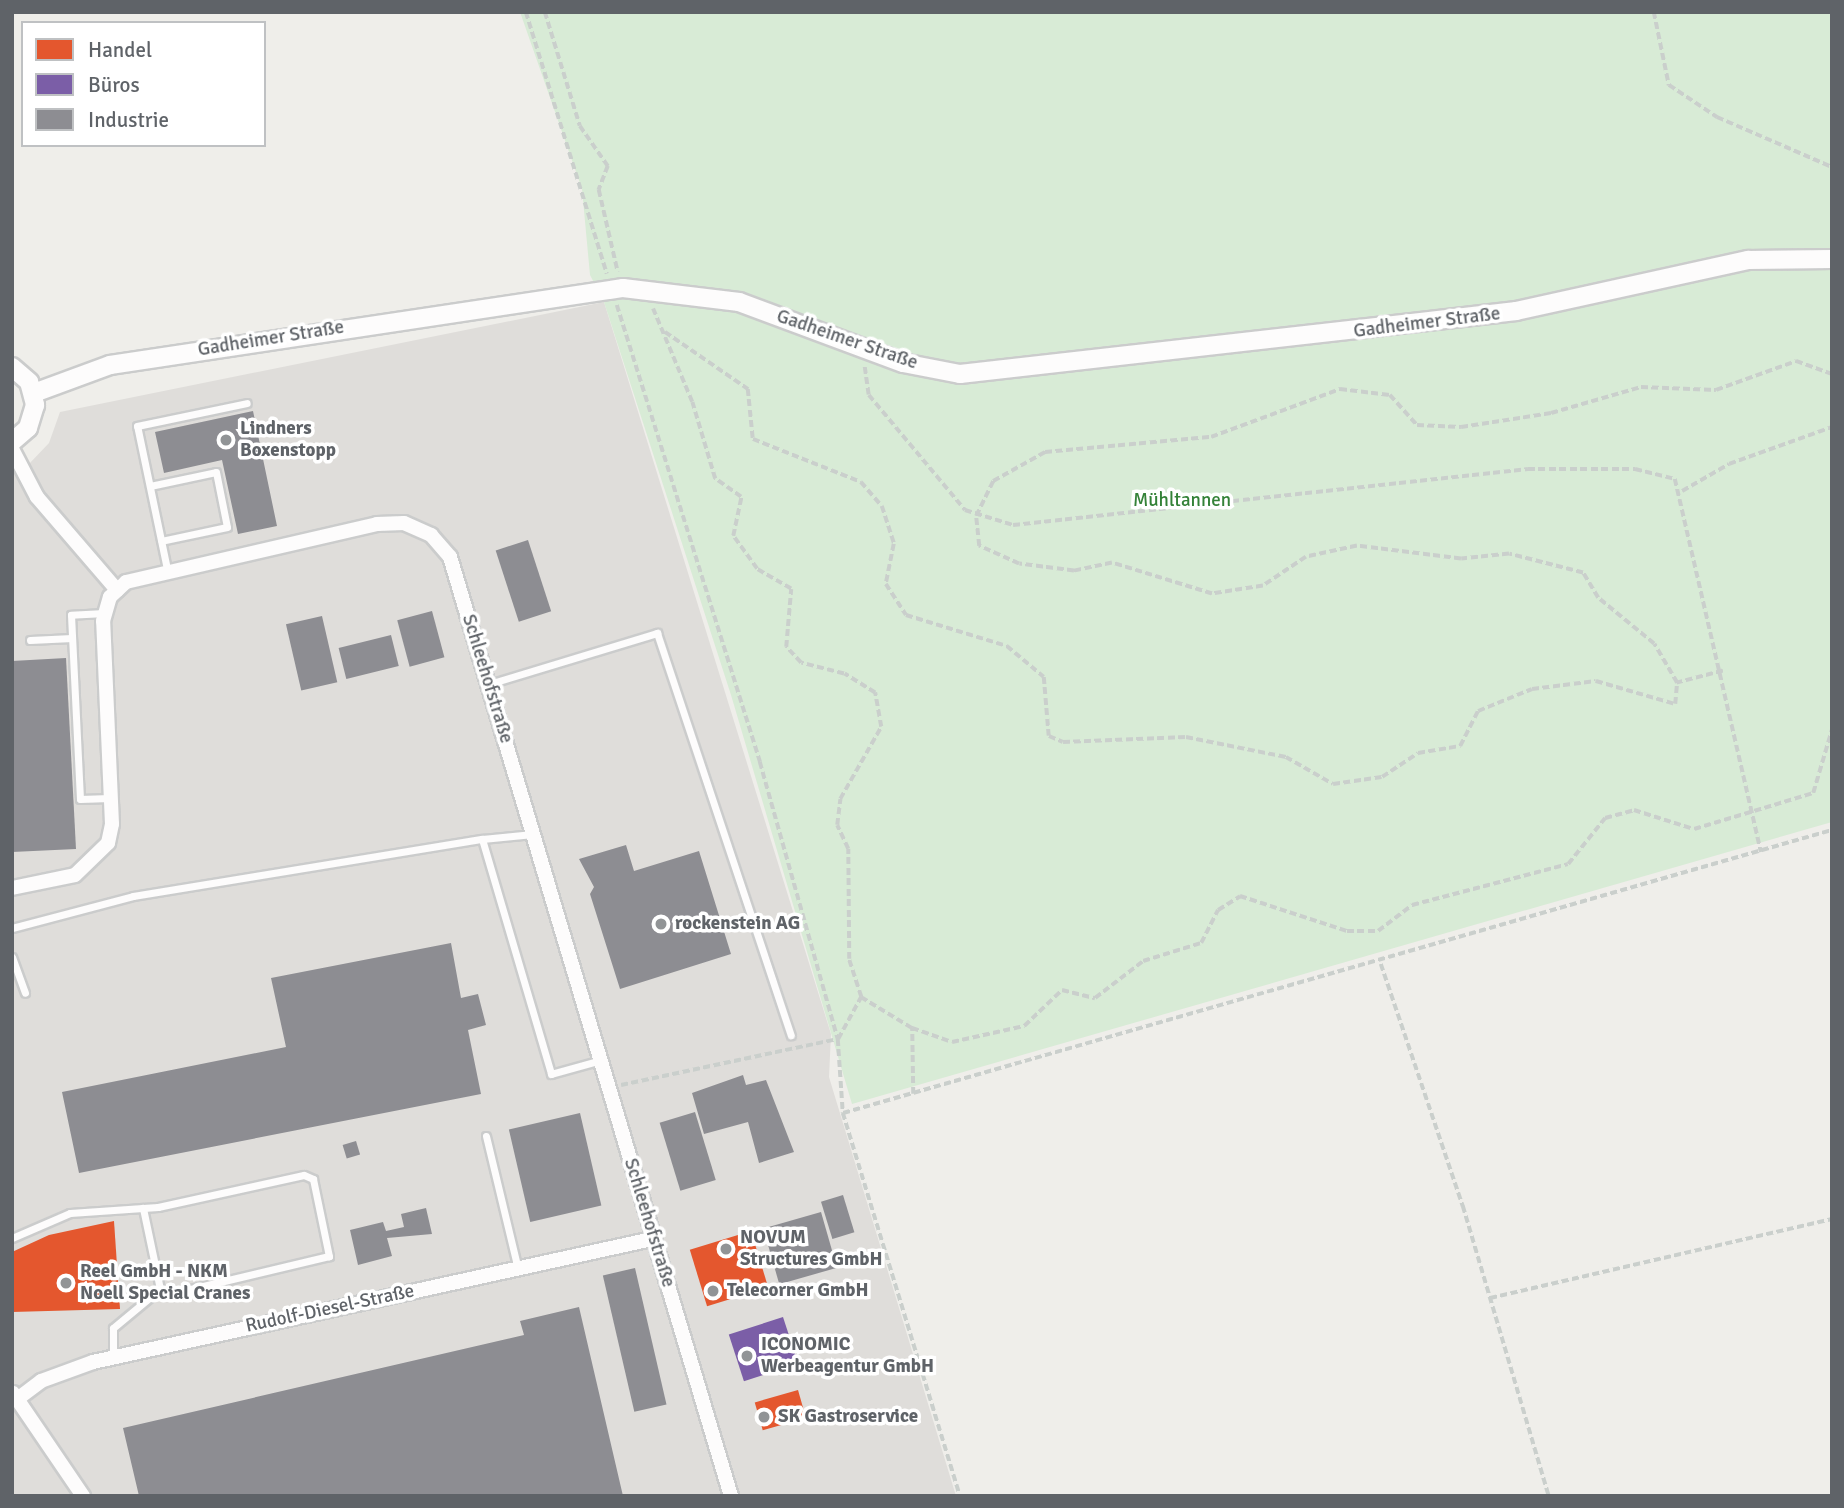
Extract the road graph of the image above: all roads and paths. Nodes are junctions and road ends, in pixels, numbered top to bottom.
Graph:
1 (526, 12) edge
2 (545, 12) edge
3 (1654, 12) edge
4 (1832, 167) edge
5 (1832, 260) edge
6 (618, 289) junction
7 (663, 331) junction
8 (862, 349) junction
9 (12, 367) edge
10 (1832, 374) edge
11 (34, 393) junction
12 (247, 403) dead end
13 (1832, 427) edge
14 (12, 442) edge
15 (12, 449) edge
16 (150, 486) junction
17 (1682, 491) junction
18 (975, 516) junction
19 (161, 541) junction
20 (167, 569) junction
21 (117, 590) junction
22 (105, 613) junction
23 (72, 638) junction
24 (30, 640) dead end
25 (1723, 671) junction
26 (1677, 683) junction
27 (489, 684) junction
28 (1832, 729) edge
29 (111, 798) junction
30 (1756, 811) junction
31 (1832, 830) edge
32 (533, 834) junction
33 (482, 839) junction
34 (1761, 852) junction
35 (12, 888) edge
36 (12, 928) edge
37 (12, 957) edge
38 (1381, 964) junction
39 (25, 992) dead end
40 (861, 997) junction
41 (912, 1028) junction
42 (791, 1035) dead end
43 (838, 1039) junction
44 (601, 1060) junction
45 (609, 1088) junction
46 (913, 1094) junction
47 (843, 1113) junction
48 (486, 1136) dead end
49 (143, 1208) junction
50 (1832, 1219) edge
51 (12, 1238) edge
52 (652, 1239) junction
53 (517, 1269) junction
54 (160, 1289) junction
55 (1490, 1298) junction
56 (113, 1357) junction
57 (14, 1396) edge
58 (83, 1496) edge
59 (731, 1496) edge
60 (960, 1496) edge
61 (1549, 1496) edge

1 - 6 path
2 - 6 path
3 - 4 path
5 - 8 street, Gadheimer Straße
6 - 7 path
6 - 8 street, Gadheimer Straße
6 - 11 street, Gadheimer Straße
6 - 43 path
7 - 26 path
7 - 40 path
8 - 18 path
9 - 11 street
10 - 18 path
11 - 14 street
12 - 16 lane
13 - 17 path
15 - 21 street
16 - 19 lane
16 - 19 lane
17 - 18 path
17 - 25 path
18 - 26 path
19 - 20 lane
20 - 21 street, Schleehofstraße
20 - 27 street, Schleehofstraße
21 - 22 street
22 - 23 lane
22 - 29 street
23 - 24 lane
23 - 29 lane
25 - 26 path
25 - 30 path
27 - 32 street, Schleehofstraße
27 - 42 lane
28 - 30 path
29 - 35 street
30 - 34 path
30 - 41 path
31 - 34 path
32 - 33 lane
32 - 44 street, Schleehofstraße
33 - 36 lane
33 - 44 lane
34 - 38 path
37 - 39 lane
38 - 46 path
38 - 55 path
40 - 41 path
40 - 43 path
41 - 46 path
43 - 45 path
43 - 47 path
44 - 45 street, Schleehofstraße
45 - 52 street, Schleehofstraße
46 - 47 path
47 - 60 path
48 - 53 lane
49 - 51 lane
49 - 54 lane
49 - 54 lane
50 - 55 path
52 - 53 street, Rudolf-Diesel-Straße
52 - 59 street, Schleehofstraße
53 - 56 street, Rudolf-Diesel-Straße
54 - 56 lane
55 - 61 path
56 - 57 street, Rudolf-Diesel-Straße
57 - 58 street

